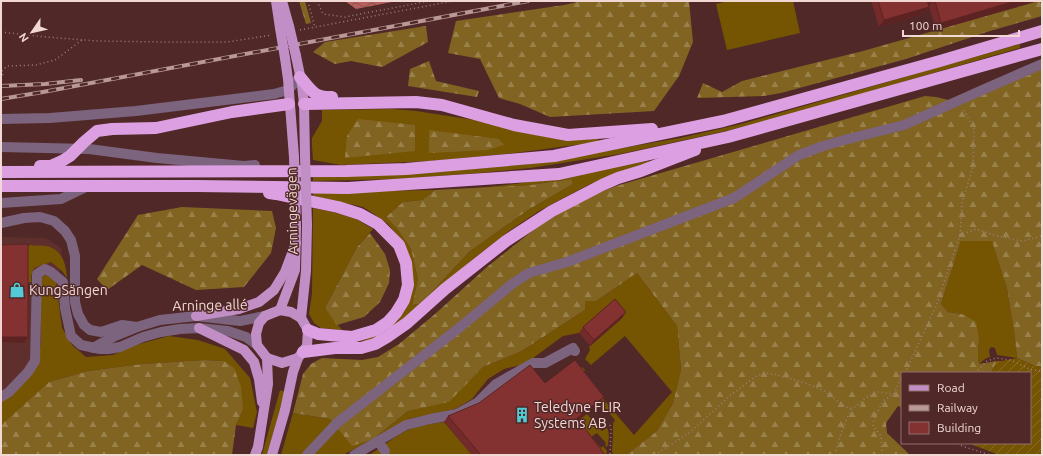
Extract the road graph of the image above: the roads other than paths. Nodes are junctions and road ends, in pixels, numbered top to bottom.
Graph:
1 (276, 1) edge
2 (282, 1) edge
3 (282, 29) junction
4 (1042, 31) edge
5 (1042, 49) edge
6 (1042, 64) edge
7 (300, 77) junction
8 (288, 90) junction
9 (416, 102) junction
10 (289, 104) junction
11 (304, 104) junction
12 (1, 119) edge
13 (723, 121) junction
14 (728, 137) junction
15 (1, 147) edge
16 (78, 148) junction
17 (1, 166) edge
18 (346, 171) junction
19 (1, 172) edge
20 (1, 186) edge
21 (88, 186) junction
22 (196, 186) junction
23 (1, 204) edge
24 (1, 223) edge
25 (296, 243) junction
26 (280, 310) junction
27 (196, 316) junction
28 (266, 316) junction
29 (301, 318) junction
30 (137, 327) junction
31 (199, 328) junction
32 (308, 330) junction
33 (257, 346) junction
34 (93, 348) junction
35 (575, 351) dead end
36 (300, 355) junction
37 (267, 358) junction
38 (1, 396) edge
39 (264, 412) junction
40 (378, 441) junction
41 (385, 451) dead end
42 (255, 455) edge
43 (272, 455) edge
44 (307, 455) edge
45 (354, 455) edge

1 - 3 main road
2 - 3 main road
3 - 7 main road, Arningevägen, bridge
3 - 8 main road, Arningevägen, bridge
4 - 13 highway
5 - 14 highway
6 - 44 street
7 - 8 street
7 - 9 highway
7 - 11 main road, Arningevägen
8 - 10 main road, Arningevägen
8 - 12 street
9 - 11 highway
9 - 13 highway
10 - 11 main road
10 - 16 highway
10 - 25 main road, Arningevägen, bridge
11 - 29 main road, Arningevägen, bridge
13 - 18 highway
14 - 22 highway
14 - 36 highway
15 - 16 street
16 - 17 highway
16 - 18 street
18 - 19 highway
20 - 21 highway
21 - 22 highway
21 - 23 street
22 - 32 highway
24 - 30 street
25 - 26 main road, Arningevägen
25 - 27 main road
26 - 28 main road
26 - 29 main road
27 - 28 street, Arninge allé
27 - 30 street, Arninge allé
28 - 33 main road
29 - 32 main road
30 - 34 street, Arninge allé
31 - 33 street, Arninge allé
31 - 34 street, Arninge allé
31 - 39 main road
32 - 36 main road
33 - 37 main road
34 - 38 street
35 - 40 street
36 - 37 main road
36 - 43 main road
37 - 39 main road
39 - 42 main road
40 - 41 street
40 - 45 street

